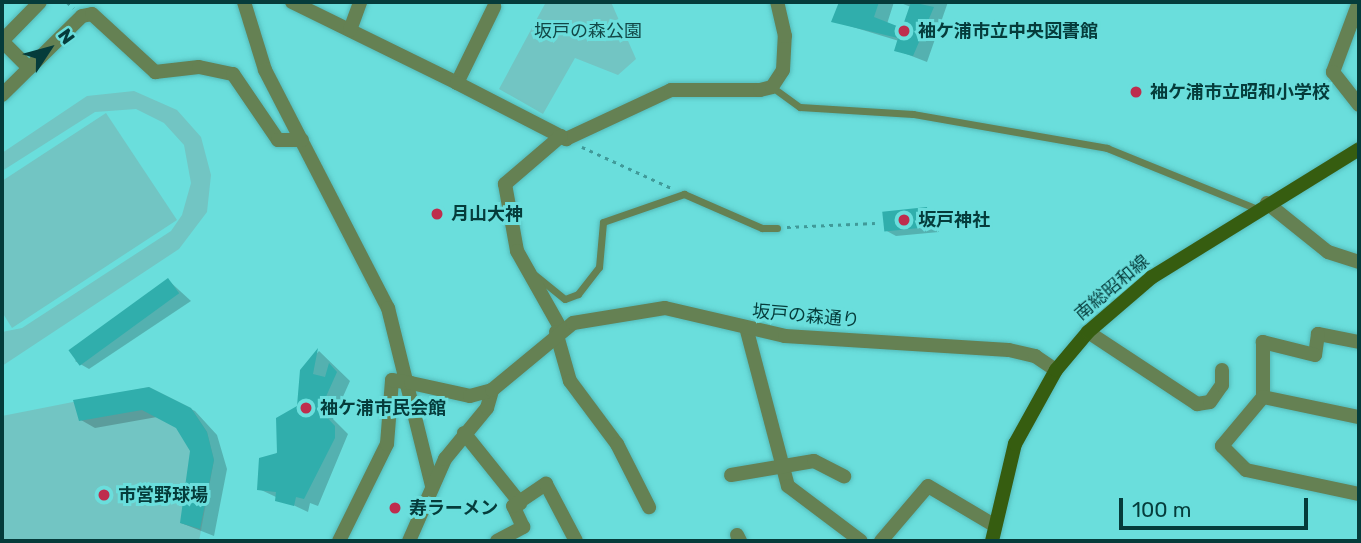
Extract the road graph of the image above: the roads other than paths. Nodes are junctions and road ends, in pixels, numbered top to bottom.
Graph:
1 (40, 2) edge
2 (244, 2) edge
3 (292, 2) edge
4 (360, 2) edge
5 (777, 2) edge
6 (1359, 2) edge
7 (494, 7) dead end
8 (350, 30) junction
9 (29, 68) junction
10 (457, 83) junction
11 (772, 87) junction
12 (2, 95) edge
13 (1359, 106) edge
14 (564, 138) junction
15 (302, 140) junction
16 (1359, 149) edge
17 (1262, 206) junction
18 (777, 228) road end
19 (1359, 262) edge
20 (529, 270) junction
21 (559, 330) junction
22 (747, 331) junction
23 (1088, 332) junction
24 (1359, 342) edge
25 (1056, 370) junction
26 (1222, 370) dead end
27 (411, 383) junction
28 (492, 390) junction
29 (1263, 397) junction
30 (1359, 416) edge
31 (464, 433) junction
32 (779, 465) junction
33 (731, 475) dead end
34 (844, 475) dead end
35 (432, 485) junction
36 (1359, 494) edge
37 (520, 503) junction
38 (649, 507) dead end
39 (992, 524) junction
40 (339, 541) edge
41 (409, 541) edge
42 (497, 541) edge
43 (576, 541) edge
44 (861, 541) edge
45 (881, 541) edge
46 (992, 541) edge

1 - 9 street
2 - 15 street
3 - 8 street
4 - 8 street
5 - 11 street
6 - 13 street
7 - 10 street
8 - 10 street
9 - 12 street
9 - 15 street
10 - 14 street
11 - 14 street
11 - 17 lane
14 - 20 street
15 - 27 street
16 - 17 main road, 南総昭和線
17 - 19 street
17 - 23 main road, 南総昭和線
18 - 20 lane
20 - 21 street
21 - 22 street, 坂戸の森通り
21 - 28 street, 坂戸の森通り
21 - 38 street
22 - 25 street, 坂戸の森通り
22 - 32 street
23 - 25 main road, 南総昭和線
23 - 26 street
24 - 29 street
25 - 39 main road, 南総昭和線
27 - 28 street
27 - 35 street
27 - 40 street
28 - 31 street, 坂戸の森通り
29 - 30 street
29 - 36 street
31 - 35 street, 坂戸の森通り
31 - 37 street
32 - 33 street
32 - 34 street
32 - 44 street
35 - 41 street, 坂戸の森通り
37 - 42 street
37 - 43 street
39 - 45 street
39 - 46 main road, 南総昭和線

